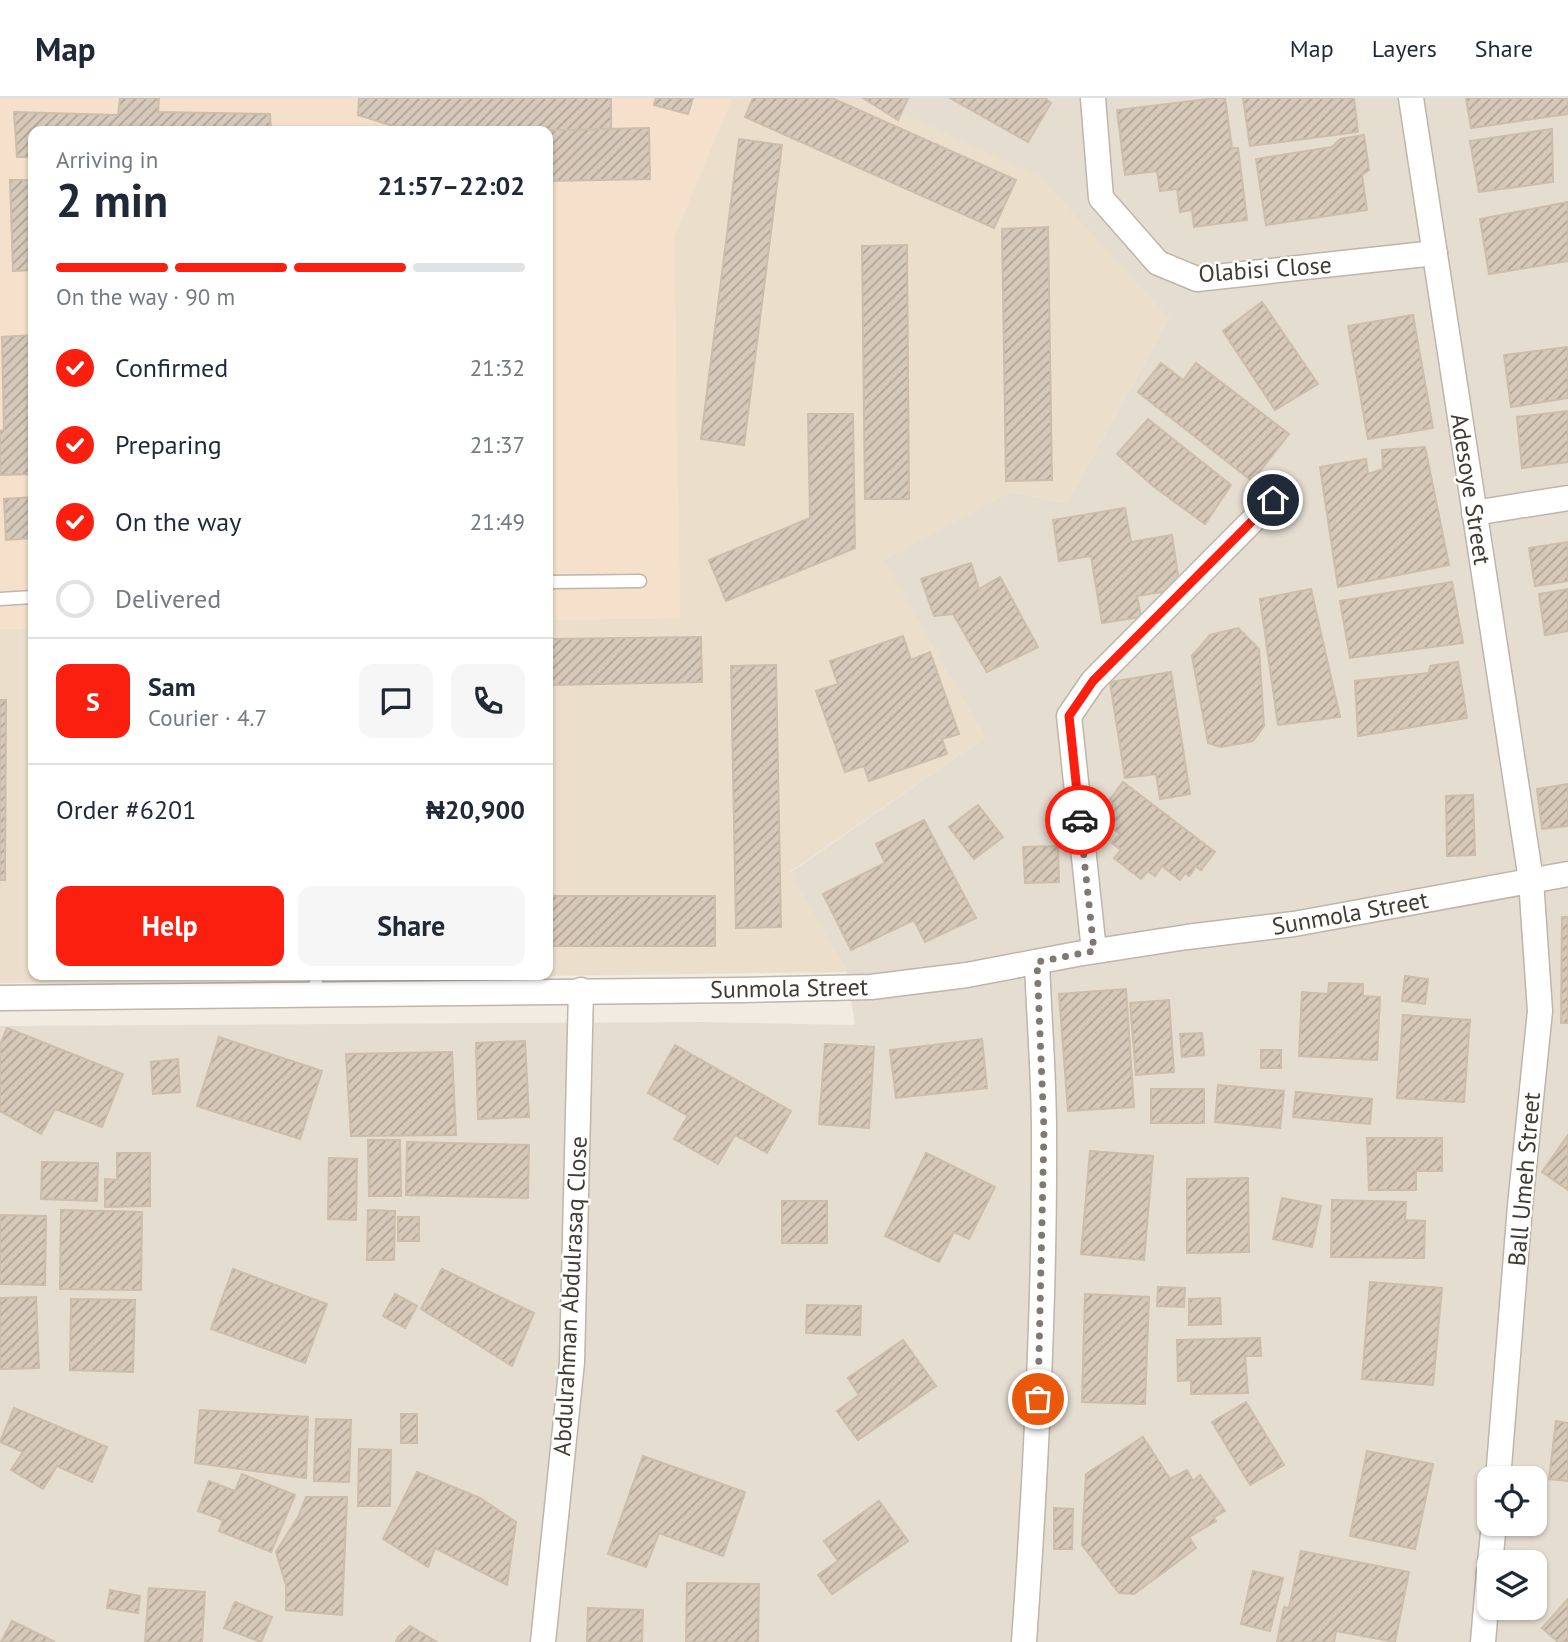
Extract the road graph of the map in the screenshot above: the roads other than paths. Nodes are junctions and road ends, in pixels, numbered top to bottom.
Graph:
1 (1093, 98) edge
2 (1411, 98) edge
3 (1435, 253) junction
4 (1568, 498) edge
5 (1273, 500) dead end
6 (1474, 513) junction
7 (640, 581) dead end
8 (553, 582) edge
9 (28, 597) edge
10 (0, 598) edge
11 (1568, 874) edge
12 (1531, 880) junction
13 (1094, 951) junction
14 (1037, 962) junction
15 (316, 984) edge
16 (581, 990) junction
17 (0, 998) edge
18 (1499, 1466) edge
19 (1485, 1620) edge
20 (544, 1642) edge
21 (1024, 1642) edge
22 (1483, 1642) edge

1 - 3 street, Olabisi Close
2 - 3 street, Adesoye Street
3 - 6 street, Adesoye Street
4 - 6 street
5 - 13 street
6 - 12 street, Adesoye Street
7 - 8 lane
9 - 10 lane
11 - 12 street, Sunmola Street
12 - 13 street, Sunmola Street
12 - 18 street, Ball Umeh Street
13 - 14 street, Sunmola Street
14 - 16 street, Sunmola Street
14 - 21 street
15 - 16 street, Sunmola Street
15 - 17 street, Sunmola Street
16 - 20 street, Abdulrahman Abdulrasaq Close
19 - 22 street

